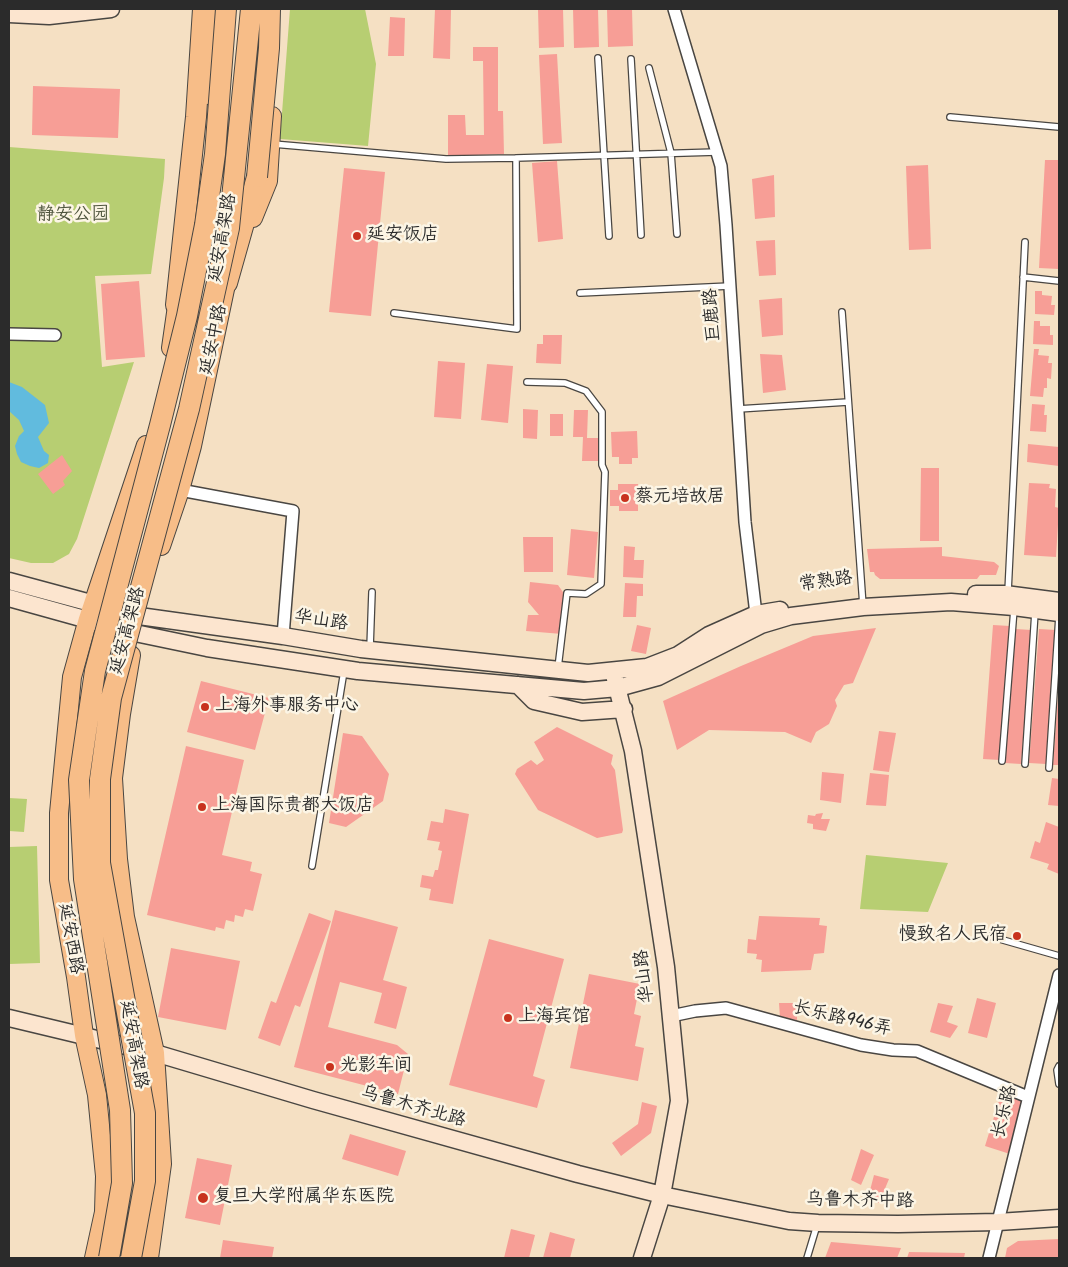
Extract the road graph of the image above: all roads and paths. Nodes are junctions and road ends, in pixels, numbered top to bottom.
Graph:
1 (111, 9) edge
2 (202, 9) edge
3 (214, 9) edge
4 (226, 9) edge
5 (251, 9) edge
6 (256, 9) edge
7 (270, 9) edge
8 (276, 9) edge
9 (674, 9) edge
10 (9, 14) edge
11 (598, 58) dead end
12 (631, 59) dead end
13 (649, 68) dead end
14 (950, 117) dead end
15 (1059, 127) edge
16 (253, 143) dead end
17 (270, 144) junction
18 (717, 152) junction
19 (671, 153) junction
20 (637, 155) junction
21 (604, 156) junction
22 (516, 158) junction
23 (677, 234) dead end
24 (641, 235) dead end
25 (609, 236) dead end
26 (1025, 242) dead end
27 (1023, 277) junction
28 (1059, 281) edge
29 (227, 283) junction
30 (730, 286) junction
31 (580, 293) dead end
32 (176, 305) junction
33 (842, 312) dead end
34 (394, 313) dead end
35 (9, 334) edge
36 (55, 335) dead end
37 (527, 382) dead end
38 (848, 402) junction
39 (738, 409) junction
40 (180, 490) junction
41 (9, 581) edge
42 (372, 592) dead end
43 (9, 598) edge
44 (1011, 601) junction
45 (1059, 601) edge
46 (862, 602) junction
47 (1036, 610) junction
48 (90, 612) junction
49 (804, 614) junction
50 (1059, 615) edge
51 (758, 619) junction
52 (137, 625) junction
53 (283, 636) junction
54 (370, 650) junction
55 (345, 669) junction
56 (558, 670) junction
57 (611, 670) junction
58 (518, 685) junction
59 (618, 688) junction
60 (624, 709) junction
61 (1002, 761) dead end
62 (1025, 764) dead end
63 (1049, 768) dead end
64 (312, 866) dead end
65 (989, 936) dead end
66 (1059, 956) edge
67 (1059, 976) edge
68 (671, 1016) junction
69 (9, 1018) edge
70 (84, 1035) junction
71 (155, 1053) junction
72 (1059, 1066) edge
73 (1059, 1084) edge
74 (1028, 1097) junction
75 (662, 1195) junction
76 (1059, 1218) edge
77 (998, 1222) junction
78 (818, 1223) junction
79 (94, 1258) edge
80 (109, 1258) edge
81 (131, 1258) edge
82 (149, 1258) edge
83 (642, 1258) edge
84 (807, 1258) edge
85 (989, 1258) edge

1 - 10 main road
2 - 32 highway
2 - 32 main road
3 - 32 main road
4 - 80 highway, 延安高架路, bridge
5 - 81 highway, 延安高架路, bridge
6 - 29 main road, 延安中路
7 - 29 highway, bridge
8 - 17 main road
9 - 18 street, 巨鹿路
11 - 21 lane
12 - 20 lane
13 - 19 lane
14 - 15 lane
16 - 17 lane
17 - 22 lane
17 - 29 main road
18 - 19 lane
18 - 30 street, 巨鹿路
19 - 20 lane
19 - 23 lane
20 - 21 lane
20 - 24 lane
21 - 22 lane
21 - 25 lane
22 - 34 lane
26 - 27 lane
27 - 28 lane
27 - 44 lane
29 - 40 main road, 延安中路
30 - 31 lane
30 - 39 street, 巨鹿路
32 - 48 main road
33 - 38 lane
35 - 36 street
37 - 56 lane
38 - 39 lane
38 - 46 lane
39 - 51 street, 巨鹿路
40 - 52 main road, 延安中路
40 - 53 street
41 - 48 main road, 华山路
42 - 54 lane
43 - 48 main road, 华山路
44 - 45 main road, 常熟路
44 - 46 main road, 常熟路
44 - 47 main road, 常熟路
44 - 61 lane
46 - 49 main road, 常熟路
46 - 51 main road, 常熟路
47 - 50 main road, 常熟路
47 - 62 lane
48 - 52 main road, 华山路
48 - 70 main road, 延安西路
49 - 51 main road, 常熟路
49 - 59 main road, 常熟路
50 - 63 lane
51 - 57 main road, 常熟路
51 - 59 main road, 常熟路
52 - 53 main road, 华山路
52 - 55 main road, 华山路
52 - 71 main road
53 - 54 main road, 华山路
54 - 56 main road, 华山路
55 - 58 main road, 华山路
55 - 64 lane
56 - 57 main road, 华山路
57 - 59 main road, 华山路
58 - 59 main road, 华山路
58 - 60 main road
59 - 60 main road, 华山路
60 - 68 main road, 华山路
65 - 66 lane
67 - 74 street, 长乐路
68 - 74 street, 长乐路946弄
68 - 75 main road, 华山路
69 - 70 main road
70 - 71 main road
70 - 79 main road, 延安西路
71 - 75 main road, 乌鲁木齐北路
71 - 82 main road
72 - 73 lane
74 - 77 street, 长乐路
75 - 78 main road, 乌鲁木齐中路
75 - 83 main road, 华山路
76 - 77 main road, 乌鲁木齐中路
77 - 78 main road, 乌鲁木齐中路
77 - 85 street, 长乐路
78 - 84 lane

